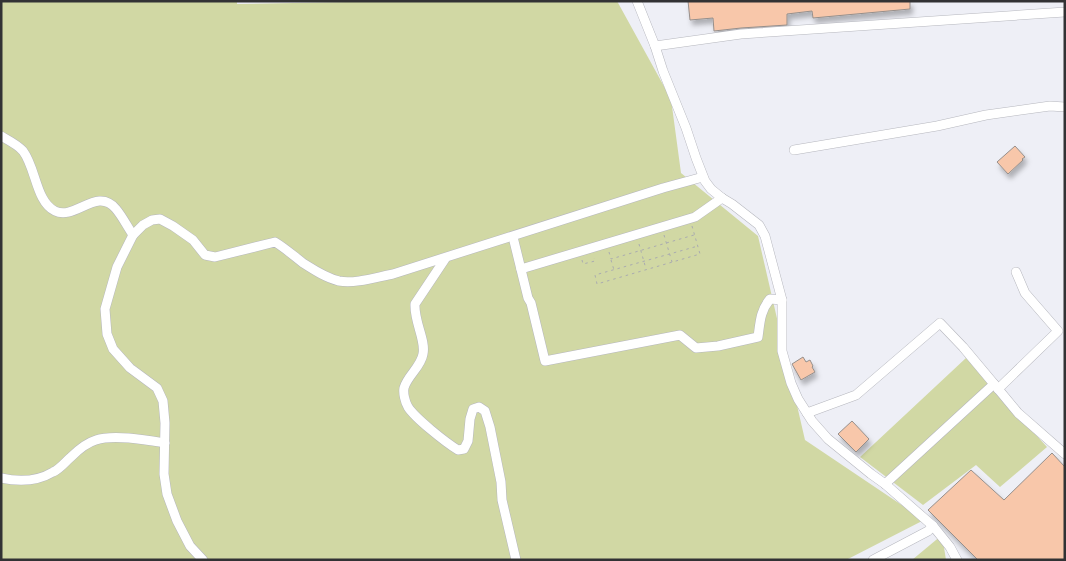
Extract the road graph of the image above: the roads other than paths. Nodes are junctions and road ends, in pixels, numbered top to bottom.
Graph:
1 (638, 1) edge
2 (1065, 12) edge
3 (655, 46) junction
4 (1065, 107) edge
5 (1, 136) edge
6 (794, 150) dead end
7 (703, 177) junction
8 (722, 198) junction
9 (133, 235) junction
10 (513, 237) junction
11 (445, 259) junction
12 (521, 269) junction
13 (1016, 272) dead end
14 (782, 300) junction
15 (996, 386) junction
16 (807, 413) junction
17 (165, 442) junction
18 (1065, 454) edge
19 (1, 478) edge
20 (885, 484) junction
21 (933, 526) junction
22 (203, 560) edge
23 (516, 560) edge
24 (873, 560) edge
25 (957, 560) edge

1 - 3 street
2 - 3 street
3 - 7 street
4 - 6 street
5 - 9 street
7 - 8 street
7 - 10 street
8 - 12 street
8 - 14 street
9 - 11 street
9 - 17 street
10 - 11 street
10 - 12 street
11 - 23 street
12 - 14 street
13 - 15 street
14 - 16 street
15 - 16 street
15 - 18 street
15 - 20 street
16 - 20 street
17 - 19 street
17 - 22 street
20 - 21 street
21 - 24 street
21 - 25 street

